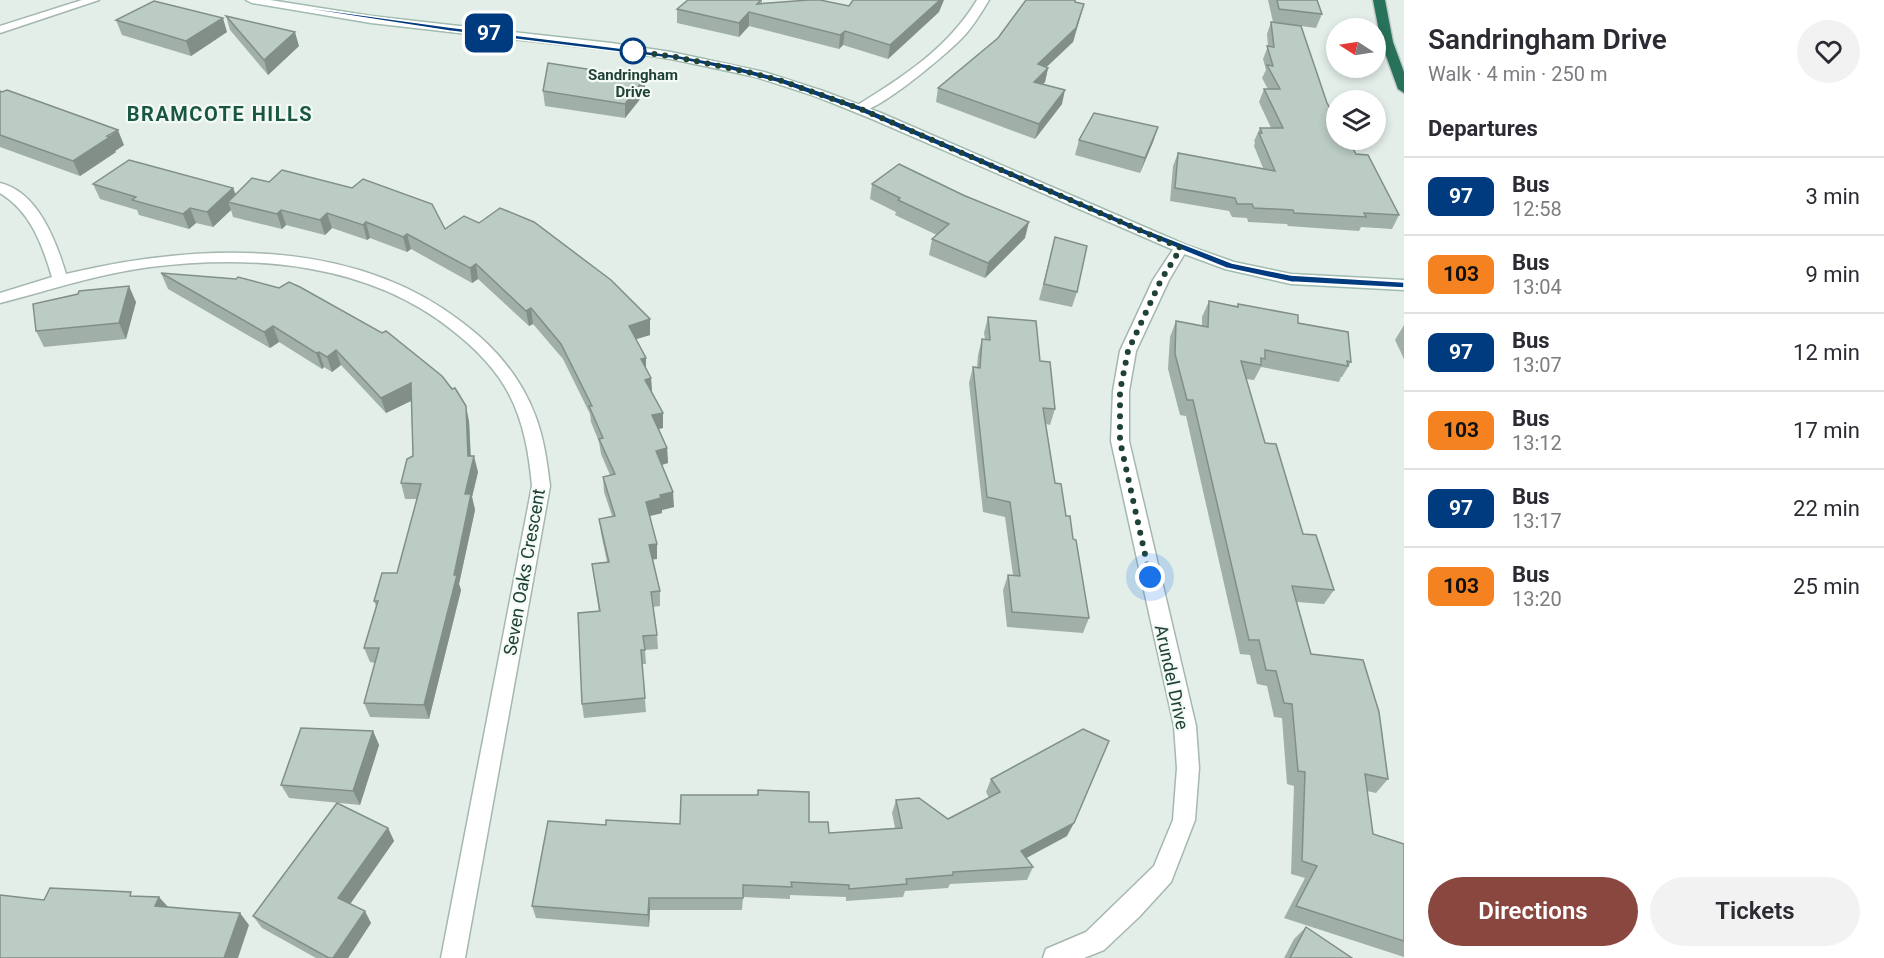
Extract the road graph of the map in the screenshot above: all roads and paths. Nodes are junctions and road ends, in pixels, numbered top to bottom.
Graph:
1 (93, 0) edge
2 (252, 0) edge
3 (983, 0) edge
4 (1379, 0) edge
5 (0, 30) edge
6 (1404, 89) edge
7 (861, 109) junction
8 (0, 187) edge
9 (1181, 248) junction
10 (60, 280) junction
11 (1404, 285) edge
12 (0, 298) edge
13 (453, 958) edge
14 (1055, 958) edge

1 - 5 street
2 - 7 street
3 - 7 street
4 - 6 highway
7 - 9 street
8 - 10 street
9 - 11 street
9 - 14 street, Arundel Drive
10 - 12 street, Seven Oaks Crescent
10 - 13 street, Seven Oaks Crescent

